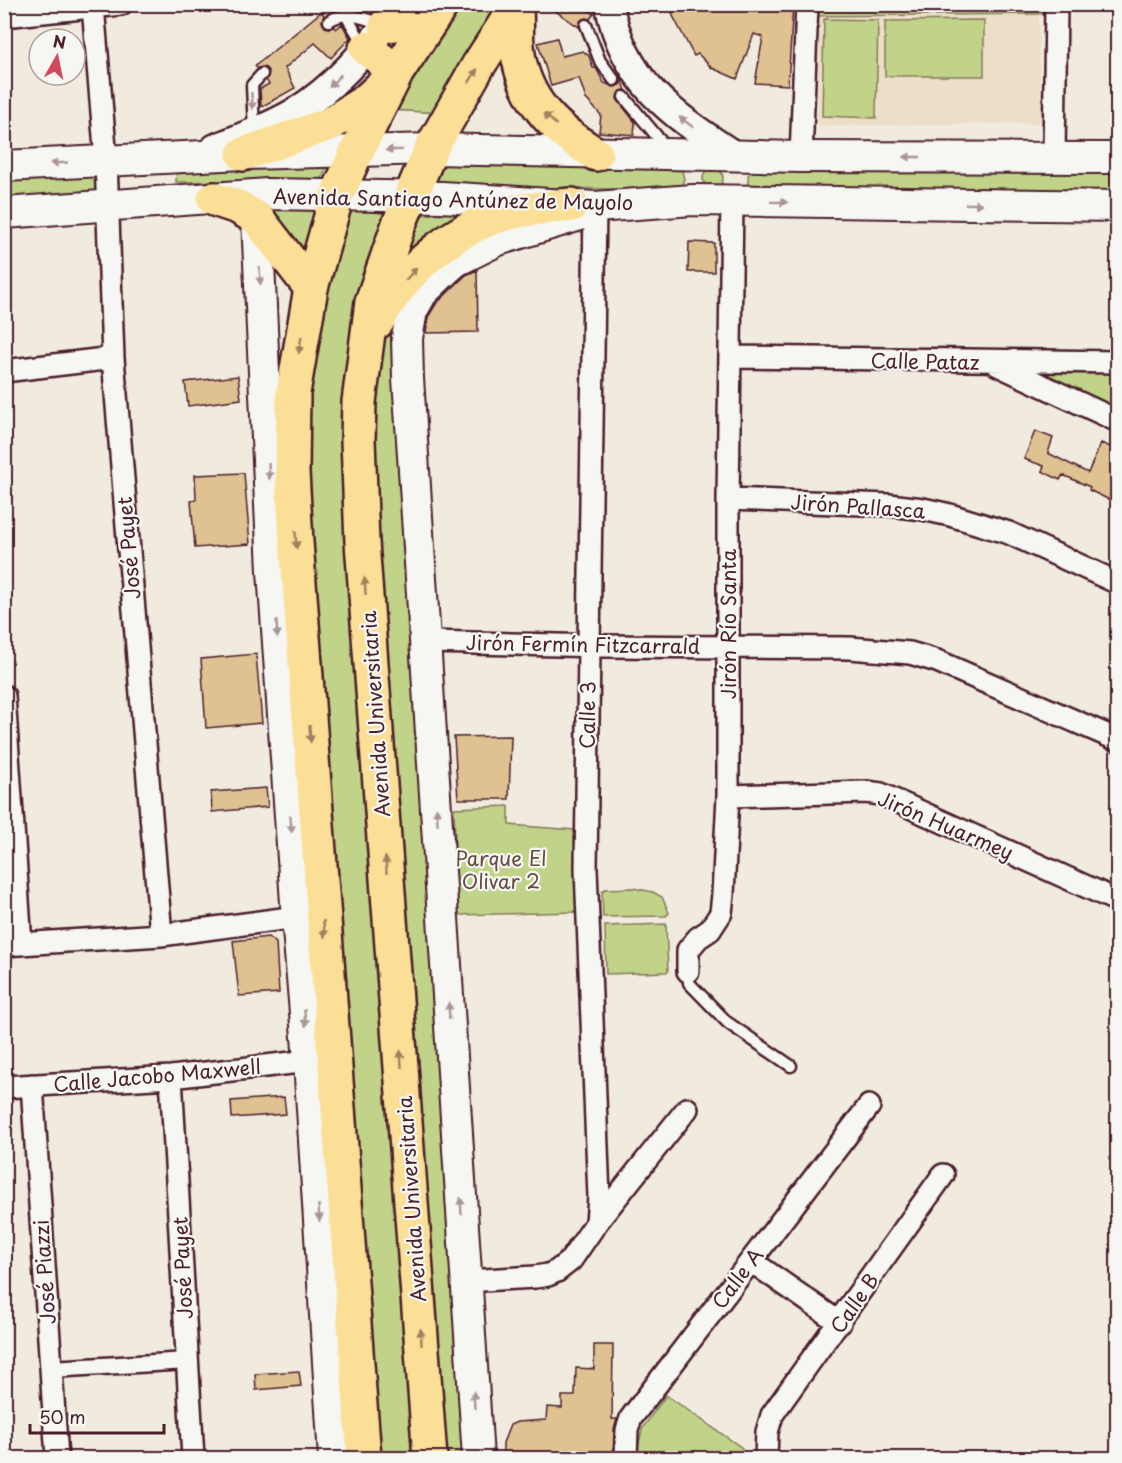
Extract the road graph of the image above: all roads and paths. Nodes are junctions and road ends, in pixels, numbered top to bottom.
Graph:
1 (121, 4) edge
2 (431, 4) edge
3 (442, 4) edge
4 (609, 4) edge
5 (807, 4) edge
6 (1056, 4) edge
7 (93, 6) edge
8 (517, 6) edge
9 (345, 14) junction
10 (4, 16) edge
11 (329, 21) dead end
12 (586, 25) dead end
13 (384, 26) edge
14 (397, 72) junction
15 (262, 75) dead end
16 (614, 80) dead end
17 (624, 97) dead end
18 (249, 143) junction
19 (431, 149) junction
20 (357, 151) junction
21 (596, 154) junction
22 (681, 154) junction
23 (735, 155) junction
24 (801, 157) junction
25 (1054, 157) junction
26 (151, 158) junction
27 (1118, 158) edge
28 (106, 160) junction
29 (4, 166) edge
30 (337, 195) junction
31 (410, 197) junction
32 (214, 199) junction
33 (693, 200) junction
34 (732, 201) junction
35 (153, 202) junction
36 (107, 204) junction
37 (584, 206) junction
38 (1118, 206) edge
39 (4, 213) edge
40 (257, 218) junction
41 (311, 288) junction
42 (367, 339) junction
43 (732, 357) junction
44 (112, 358) junction
45 (992, 362) junction
46 (1118, 363) edge
47 (4, 371) edge
48 (1118, 421) edge
49 (728, 499) junction
50 (1118, 583) edge
51 (287, 589) junction
52 (426, 642) junction
53 (588, 645) junction
54 (729, 646) junction
55 (4, 696) edge
56 (1118, 740) edge
57 (300, 773) junction
58 (728, 796) junction
59 (1118, 901) edge
60 (297, 918) junction
61 (161, 935) junction
62 (13, 945) edge
63 (688, 971) joint
64 (309, 1061) junction
65 (791, 1066) dead end
66 (171, 1077) junction
67 (32, 1085) junction
68 (4, 1087) edge
69 (869, 1106) dead end
70 (687, 1109) dead end
71 (943, 1175) dead end
72 (597, 1222) junction
73 (751, 1261) junction
74 (466, 1281) junction
75 (840, 1323) junction
76 (188, 1360) junction
77 (51, 1369) junction
78 (57, 1458) edge
79 (193, 1458) edge
80 (334, 1458) edge
81 (364, 1458) edge
82 (430, 1458) edge
83 (478, 1458) edge
84 (626, 1458) edge
85 (766, 1458) edge

1 - 7 street
2 - 13 main road
3 - 14 main road
23 -> 4 street
5 - 24 street
6 - 25 street
7 - 10 street
7 - 28 street, José Payet
19 -> 8 main road, Avenida Universitaria
21 -> 8 main road
9 - 11 lane
9 - 13 lane
9 - 13 lane
12 - 16 lane
13 - 14 main road
13 -> 18 street
14 - 18 main road
14 - 20 main road
15 -> 18 lane
17 - 22 lane
18 - 20 main road
18 - 26 main road
19 -> 20 main road
19 - 21 main road
19 - 31 main road, Avenida Universitaria
20 - 30 main road
21 - 22 main road
22 - 23 main road
22 - 33 main road
23 - 24 main road
23 - 34 main road
25 -> 24 main road
25 - 27 main road
26 - 28 main road
26 - 35 main road
28 -> 29 main road
28 - 36 street, José Payet
30 - 31 main road, Avenida Santiago Antúnez de Mayolo
30 - 32 main road, Avenida Santiago Antúnez de Mayolo
30 - 41 main road
31 - 37 main road, Avenida Santiago Antúnez de Mayolo
31 - 42 main road, Avenida Universitaria
32 - 35 main road, Avenida Santiago Antúnez de Mayolo
32 - 40 main road
33 - 34 main road, Avenida Santiago Antúnez de Mayolo
33 - 37 main road, Avenida Santiago Antúnez de Mayolo
34 -> 38 main road, Avenida Santiago Antúnez de Mayolo
34 - 43 street, Jirón Río Santa
35 - 36 main road, Avenida Santiago Antúnez de Mayolo
36 - 39 main road, Avenida Santiago Antúnez de Mayolo
36 - 44 street, José Payet
42 -> 37 main road
37 - 52 main road
37 - 53 street, Calle 3
40 - 41 main road
40 -> 51 main road
41 -> 51 main road
82 -> 42 main road, Avenida Universitaria
43 - 45 street, Calle Pataz
43 - 49 street, Jirón Río Santa
44 - 47 street
44 - 61 street, José Payet
45 - 46 street, Calle Pataz
45 - 48 street
49 - 50 street, Jirón Pallasca
49 - 54 street, Jirón Río Santa
51 -> 57 main road
52 - 53 street, Jirón Fermín Fitzcarrald
74 -> 52 main road
53 - 54 street, Jirón Fermín Fitzcarrald
53 - 72 street, Calle 3
54 - 56 street, Jirón Fermín Fitzcarrald
54 - 58 street, Jirón Río Santa
55 - 62 street
57 -> 60 main road
57 -> 81 main road
58 - 59 street, Jirón Huarmey
58 - 63 street, Jirón Río Santa
60 - 61 street
60 -> 64 main road
61 - 62 street
63 - 65 lane
64 - 66 street, Calle Jacobo Maxwell
64 -> 80 main road
66 - 67 street, Calle Jacobo Maxwell
66 - 76 street, José Payet
67 - 68 street, Calle Jacobo Maxwell
67 - 77 street, José Piazzi
69 - 73 street, Calle A
70 - 72 street
71 - 75 street, Calle B
72 - 74 street
73 - 75 street
73 - 84 street, Calle A
83 -> 74 main road
75 - 85 street, Calle B
76 - 77 street
76 - 79 street, José Payet
77 - 78 street, José Piazzi

